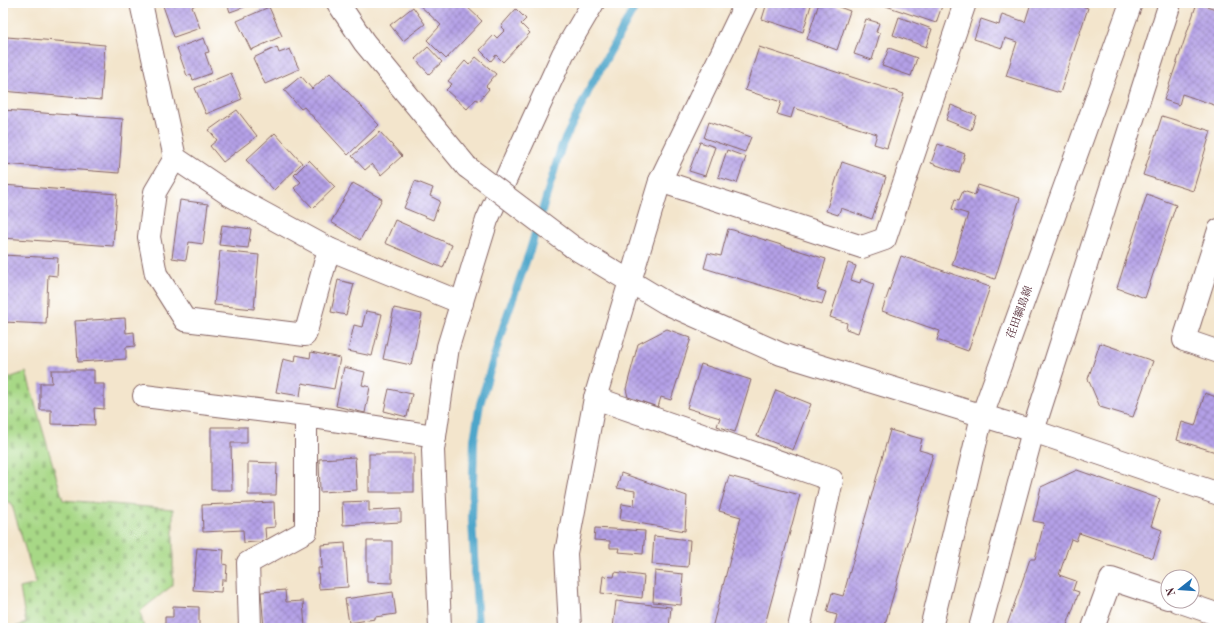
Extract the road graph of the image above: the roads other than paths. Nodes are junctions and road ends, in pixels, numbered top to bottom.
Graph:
1 (141, 3) edge
2 (338, 3) edge
3 (593, 3) edge
4 (746, 3) edge
5 (965, 3) edge
6 (1131, 3) edge
7 (1170, 3) edge
8 (175, 158) junction
9 (660, 181) junction
10 (1219, 230) edge
11 (329, 249) junction
12 (630, 282) junction
13 (462, 303) junction
14 (1219, 352) edge
15 (144, 396) dead end
16 (595, 398) junction
17 (306, 416) junction
18 (982, 416) junction
19 (1033, 431) junction
20 (435, 436) junction
21 (1219, 494) edge
22 (1160, 595) edge
23 (1200, 609) edge
24 (1219, 615) edge
25 (250, 628) edge
26 (440, 628) edge
27 (570, 628) edge
28 (799, 628) edge
29 (931, 628) edge
30 (980, 628) edge
31 (1093, 628) edge

1 - 8 street
2 - 12 street, bridge
3 - 13 street
4 - 9 street
5 - 9 street
6 - 18 street, 荏田綱島線
7 - 19 street
8 - 11 street
8 - 11 street
9 - 12 street
10 - 14 street
11 - 13 street
12 - 16 street
12 - 18 street
13 - 20 street
15 - 17 street
16 - 27 street
16 - 28 street
17 - 20 street
17 - 25 street
18 - 19 street
18 - 29 street, 荏田綱島線
19 - 21 street
19 - 30 street
20 - 26 street
22 - 31 street
23 - 24 street

